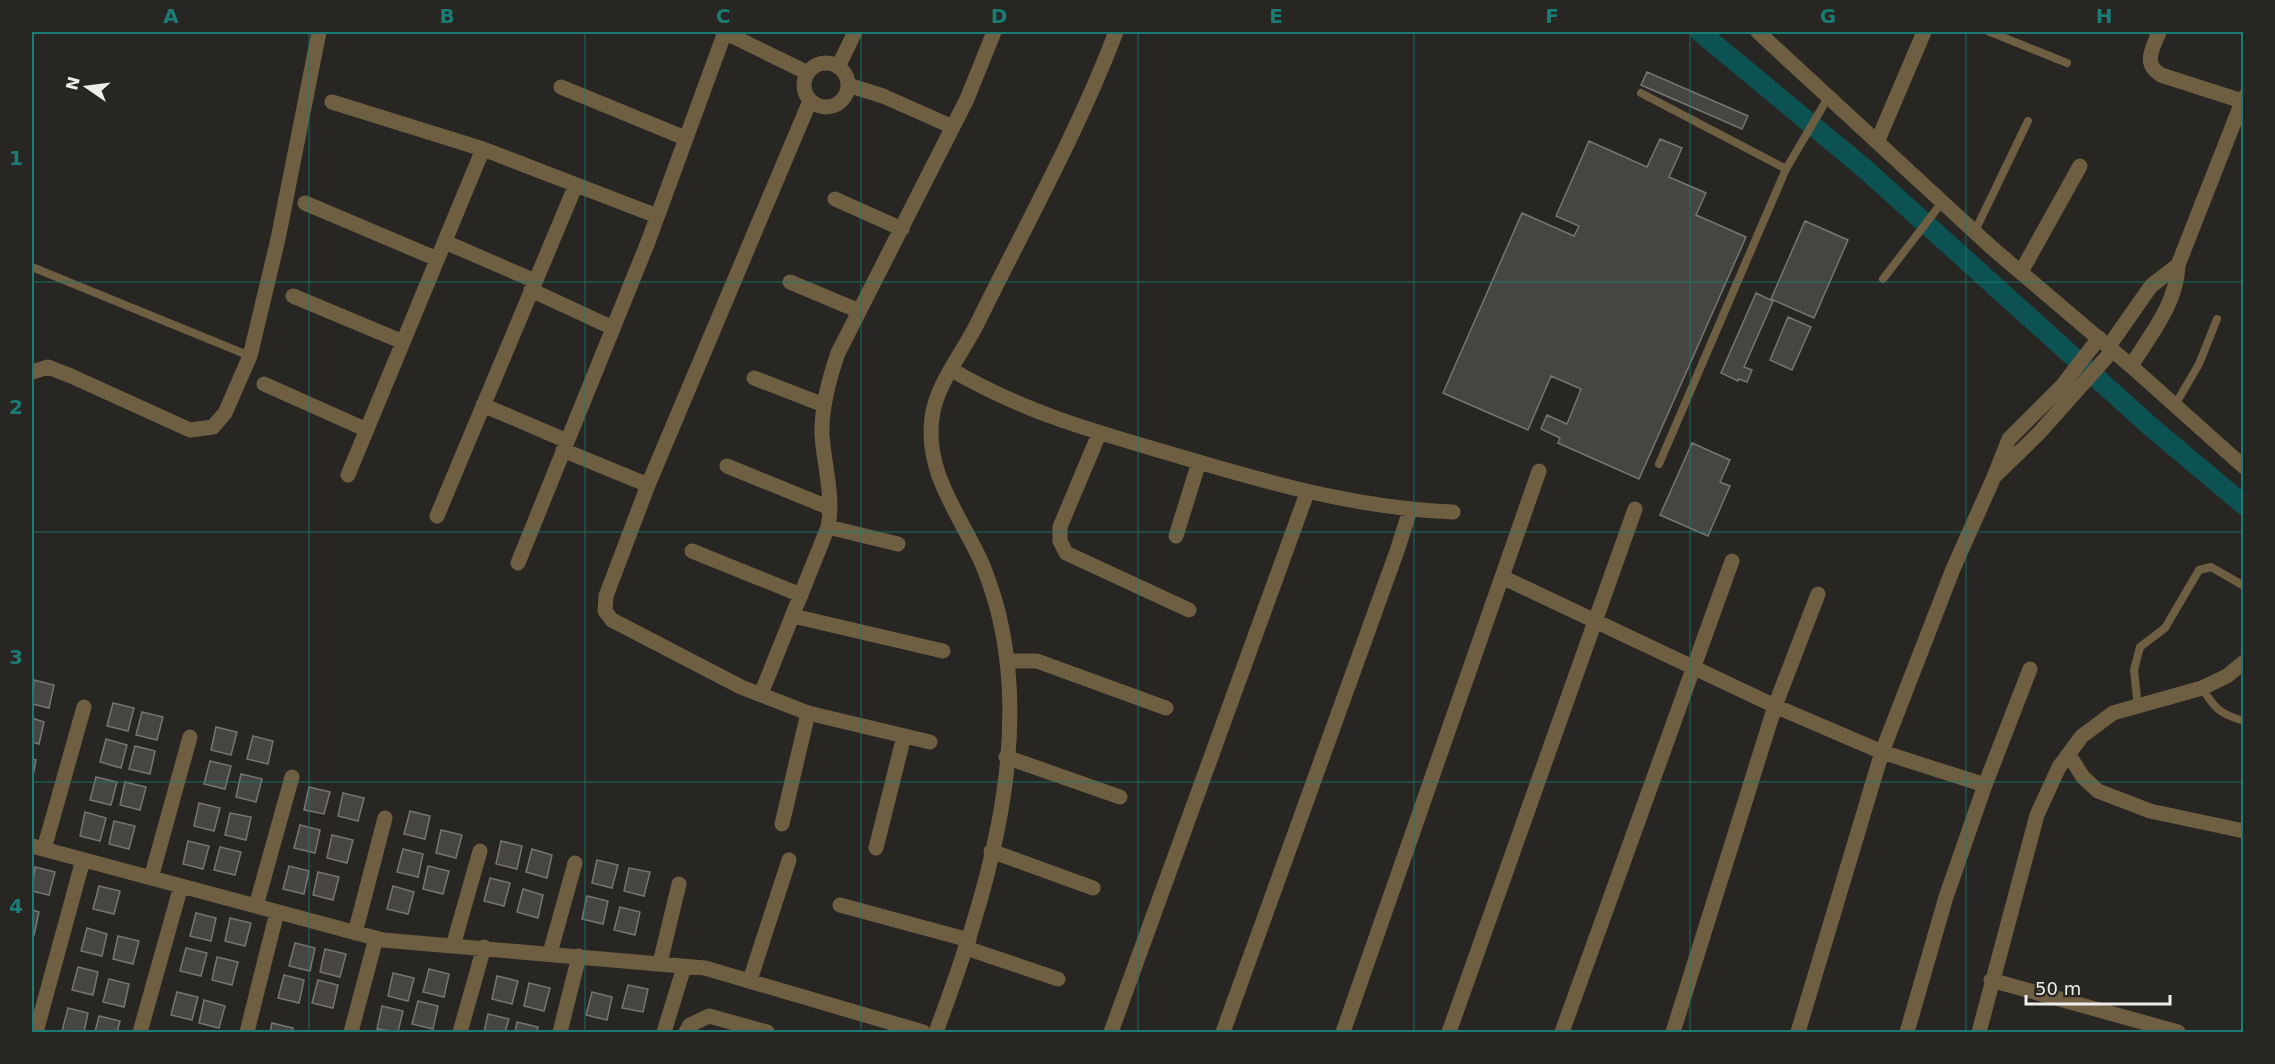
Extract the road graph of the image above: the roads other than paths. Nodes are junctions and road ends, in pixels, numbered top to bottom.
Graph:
1 (319, 32) edge
2 (855, 32) edge
3 (994, 32) edge
4 (1116, 32) edge
5 (1758, 32) edge
6 (1924, 32) edge
7 (1990, 32) edge
8 (2159, 32) edge
9 (732, 33) edge
10 (2067, 63) dead end
11 (838, 67) junction
12 (808, 73) junction
13 (848, 85) junction
14 (561, 87) dead end
15 (1641, 93) dead end
16 (1829, 95) junction
17 (2243, 99) edge
18 (810, 101) junction
19 (332, 102) dead end
20 (2028, 121) dead end
21 (953, 127) junction
22 (685, 138) junction
23 (1878, 140) junction
24 (483, 150) junction
25 (2080, 166) dead end
26 (1786, 169) junction
27 (575, 187) junction
28 (835, 198) dead end
29 (305, 203) dead end
30 (1940, 205) junction
31 (657, 216) junction
32 (902, 229) junction
33 (1975, 231) junction
34 (445, 242) junction
35 (437, 259) junction
36 (2178, 265) junction
37 (32, 267) edge
38 (2021, 272) junction
39 (1883, 279) dead end
40 (790, 282) dead end
41 (533, 285) junction
42 (293, 296) dead end
43 (859, 311) junction
44 (2217, 319) dead end
45 (613, 328) junction
46 (403, 342) junction
47 (2107, 345) junction
48 (250, 356) junction
49 (2131, 366) junction
50 (952, 370) junction
51 (32, 372) edge
52 (754, 378) dead end
53 (264, 384) dead end
54 (2066, 392) junction
55 (483, 405) junction
56 (824, 405) junction
57 (2175, 405) junction
58 (367, 430) junction
59 (1100, 434) junction
60 (565, 446) junction
61 (1199, 462) junction
62 (1659, 464) dead end
63 (727, 466) dead end
64 (2244, 466) edge
65 (1539, 471) dead end
66 (348, 475) dead end
67 (648, 484) junction
68 (1307, 493) junction
69 (830, 508) junction
70 (1635, 509) dead end
71 (1410, 510) junction
72 (1453, 512) dead end
73 (437, 516) dead end
74 (828, 527) junction
75 (1176, 536) dead end
76 (898, 544) dead end
77 (692, 551) dead end
78 (1732, 561) dead end
79 (518, 563) dead end
80 (1502, 577) junction
81 (2244, 586) edge
82 (1818, 594) dead end
83 (801, 596) junction
84 (1189, 610) dead end
85 (793, 616) junction
86 (1594, 622) junction
87 (943, 651) dead end
88 (1009, 661) junction
89 (2244, 662) edge
90 (1692, 667) junction
91 (2030, 669) dead end
92 (2202, 688) junction
93 (761, 694) junction
94 (1775, 706) junction
95 (84, 707) dead end
96 (2138, 707) junction
97 (1166, 708) dead end
98 (808, 713) junction
99 (2244, 721) edge
100 (904, 736) junction
101 (190, 737) dead end
102 (930, 742) dead end
103 (1882, 752) junction
104 (2069, 755) junction
105 (1006, 757) junction
106 (292, 777) dead end
107 (1985, 785) junction
108 (1120, 797) dead end
109 (384, 818) dead end
110 (782, 824) dead end
111 (2244, 831) edge
112 (38, 848) edge
113 (876, 848) dead end
114 (480, 851) dead end
115 (991, 851) junction
116 (83, 860) junction
117 (789, 860) dead end
118 (575, 863) dead end
119 (151, 878) junction
120 (679, 884) dead end
121 (181, 886) junction
122 (1093, 888) dead end
123 (840, 905) dead end
124 (256, 906) junction
125 (277, 912) junction
126 (355, 933) junction
127 (376, 938) junction
128 (967, 944) junction
129 (453, 946) junction
130 (484, 947) junction
131 (550, 953) junction
132 (579, 956) junction
133 (660, 963) junction
134 (684, 967) junction
135 (750, 980) junction
136 (1058, 980) dead end
137 (1991, 980) junction
138 (36, 1032) edge
139 (140, 1032) edge
140 (247, 1032) edge
141 (351, 1032) edge
142 (460, 1032) edge
143 (560, 1032) edge
144 (664, 1032) edge
145 (686, 1032) edge
146 (767, 1032) edge
147 (923, 1032) edge
148 (936, 1032) edge
149 (1111, 1032) edge
150 (1223, 1032) edge
151 (1343, 1032) edge
152 (1449, 1032) edge
153 (1562, 1032) edge
154 (1673, 1032) edge
155 (1798, 1032) edge
156 (1907, 1032) edge
157 (1979, 1032) edge
158 (2178, 1032) edge

1 - 48 street
2 - 11 street
3 - 21 street
4 - 50 street
5 - 16 street
6 - 23 street
7 - 10 lane
8 - 17 street
9 - 12 street
9 - 22 street
11 - 12 street
11 - 13 street
12 - 18 street
13 - 18 street
13 - 21 street
14 - 22 street
15 - 26 lane
16 - 23 street
16 - 26 lane
17 - 36 street
18 - 67 street
19 - 24 street
20 - 33 lane
21 - 32 street
22 - 31 street
23 - 30 street
24 - 27 street
24 - 34 street
25 - 38 street
26 - 62 lane
27 - 31 street
27 - 41 street
28 - 32 street
29 - 35 street
30 - 33 street
30 - 39 lane
31 - 45 street
32 - 43 street
33 - 38 street
34 - 35 street
34 - 41 street
35 - 46 street
36 - 47 street
36 - 49 street
37 - 48 lane
38 - 47 street
40 - 43 street
41 - 45 street
41 - 55 street
42 - 46 street
43 - 56 street
44 - 57 lane
45 - 60 street
46 - 58 street
47 - 49 street
47 - 54 street
47 - 54 street
48 - 51 street
49 - 57 street
50 - 59 street
50 - 88 street
52 - 56 street
53 - 58 street
54 - 103 street
55 - 60 street
55 - 73 street
56 - 69 street
57 - 64 street
58 - 66 street
59 - 61 street
59 - 84 street
60 - 67 street
60 - 79 street
61 - 68 street
61 - 75 street
63 - 69 street
65 - 80 street
67 - 93 street
68 - 71 street
68 - 149 street
69 - 74 street
70 - 86 street
71 - 72 street
71 - 150 street
74 - 76 street
74 - 83 street
77 - 83 street
78 - 90 street
80 - 86 street
80 - 151 street
81 - 96 lane
82 - 94 street
83 - 85 street
85 - 87 street
85 - 93 street
86 - 90 street
86 - 152 street
88 - 97 street
88 - 105 street
89 - 92 street
90 - 94 street
90 - 153 street
91 - 107 street
92 - 96 street
92 - 99 lane
93 - 98 street
94 - 103 street
94 - 154 street
95 - 112 street
96 - 104 street
98 - 100 street
98 - 110 street
100 - 102 street
100 - 113 street
101 - 119 street
103 - 107 street
103 - 155 street
104 - 111 street
104 - 137 street
105 - 108 street
105 - 115 street
106 - 124 street
107 - 156 street
109 - 126 street
112 - 116 street
114 - 129 street
115 - 122 street
115 - 128 street
116 - 119 street
116 - 138 street
117 - 135 street
118 - 131 street
119 - 121 street
120 - 133 street
121 - 124 street
121 - 139 street
123 - 128 street
124 - 125 street
125 - 126 street
125 - 140 street
126 - 127 street
127 - 129 street
127 - 141 street
128 - 136 street
128 - 148 street
129 - 130 street
130 - 131 street
130 - 142 street
131 - 132 street
132 - 133 street
132 - 143 street
133 - 134 street
134 - 135 street
134 - 144 street
135 - 147 street
137 - 157 street
137 - 158 street
145 - 146 street

